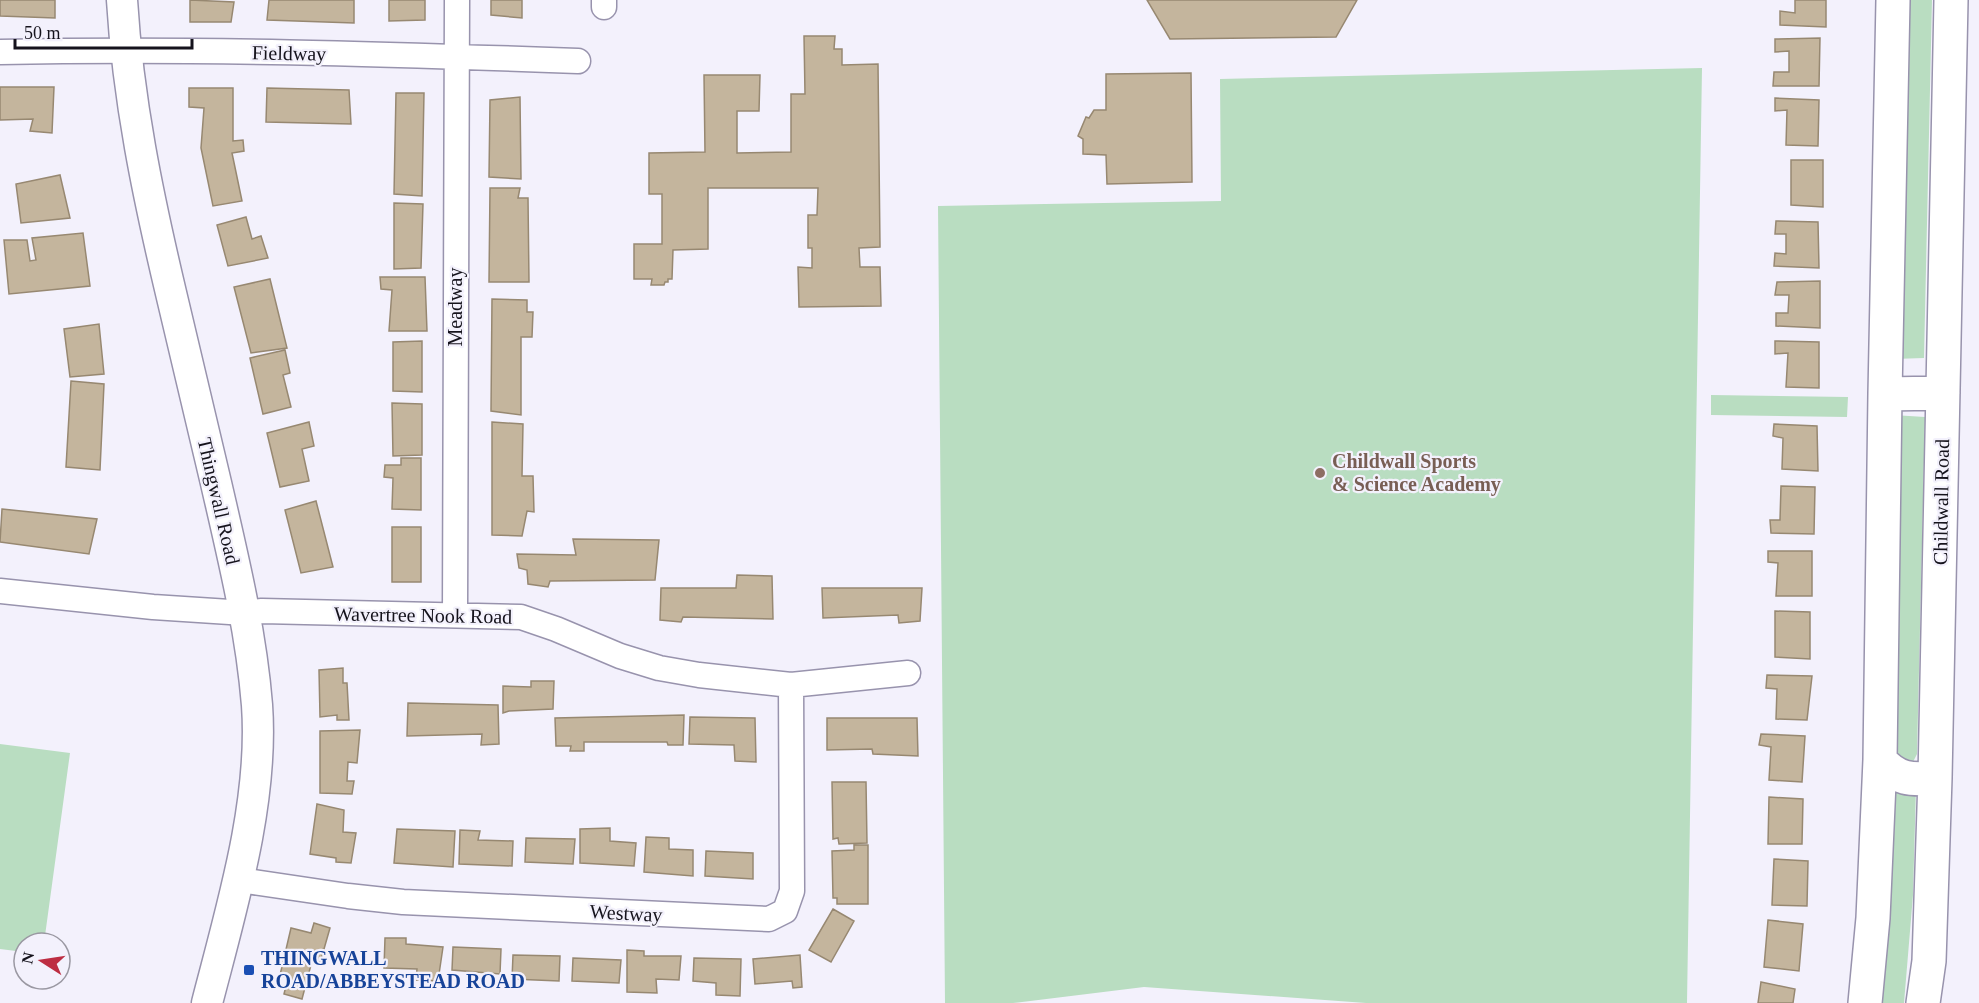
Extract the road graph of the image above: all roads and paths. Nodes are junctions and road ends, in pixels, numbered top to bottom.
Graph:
1 (122, 0) edge
2 (457, 0) edge
3 (1893, 0) edge
4 (1951, 0) edge
5 (125, 50) junction
6 (0, 52) edge
7 (455, 56) junction
8 (578, 61) dead end
9 (1943, 393) junction
10 (1885, 394) junction
11 (0, 591) edge
12 (245, 613) junction
13 (455, 614) junction
14 (908, 673) dead end
15 (791, 684) junction
16 (1880, 760) junction
17 (1935, 778) junction
18 (239, 880) junction
19 (207, 1003) edge
20 (1865, 1003) edge
21 (1923, 1003) edge

1 - 5 street, Thingwall Road
2 - 7 street, Meadway
3 - 10 main road
4 - 9 main road, Childwall Road
5 - 6 street, Fieldway
5 - 7 street, Fieldway
5 - 12 street, Thingwall Road
7 - 8 street, Fieldway
7 - 13 street, Meadway
9 - 10 main road
9 - 17 main road, Childwall Road
10 - 16 main road
11 - 12 street, Wavertree Nook Road
12 - 13 street, Wavertree Nook Road
12 - 18 street, Thingwall Road
13 - 15 street, Wavertree Nook Road
14 - 15 street, Wavertree Nook Road
15 - 18 street, Westway
16 - 17 main road
16 - 20 main road
17 - 21 main road, Childwall Road
18 - 19 street, Thingwall Road

